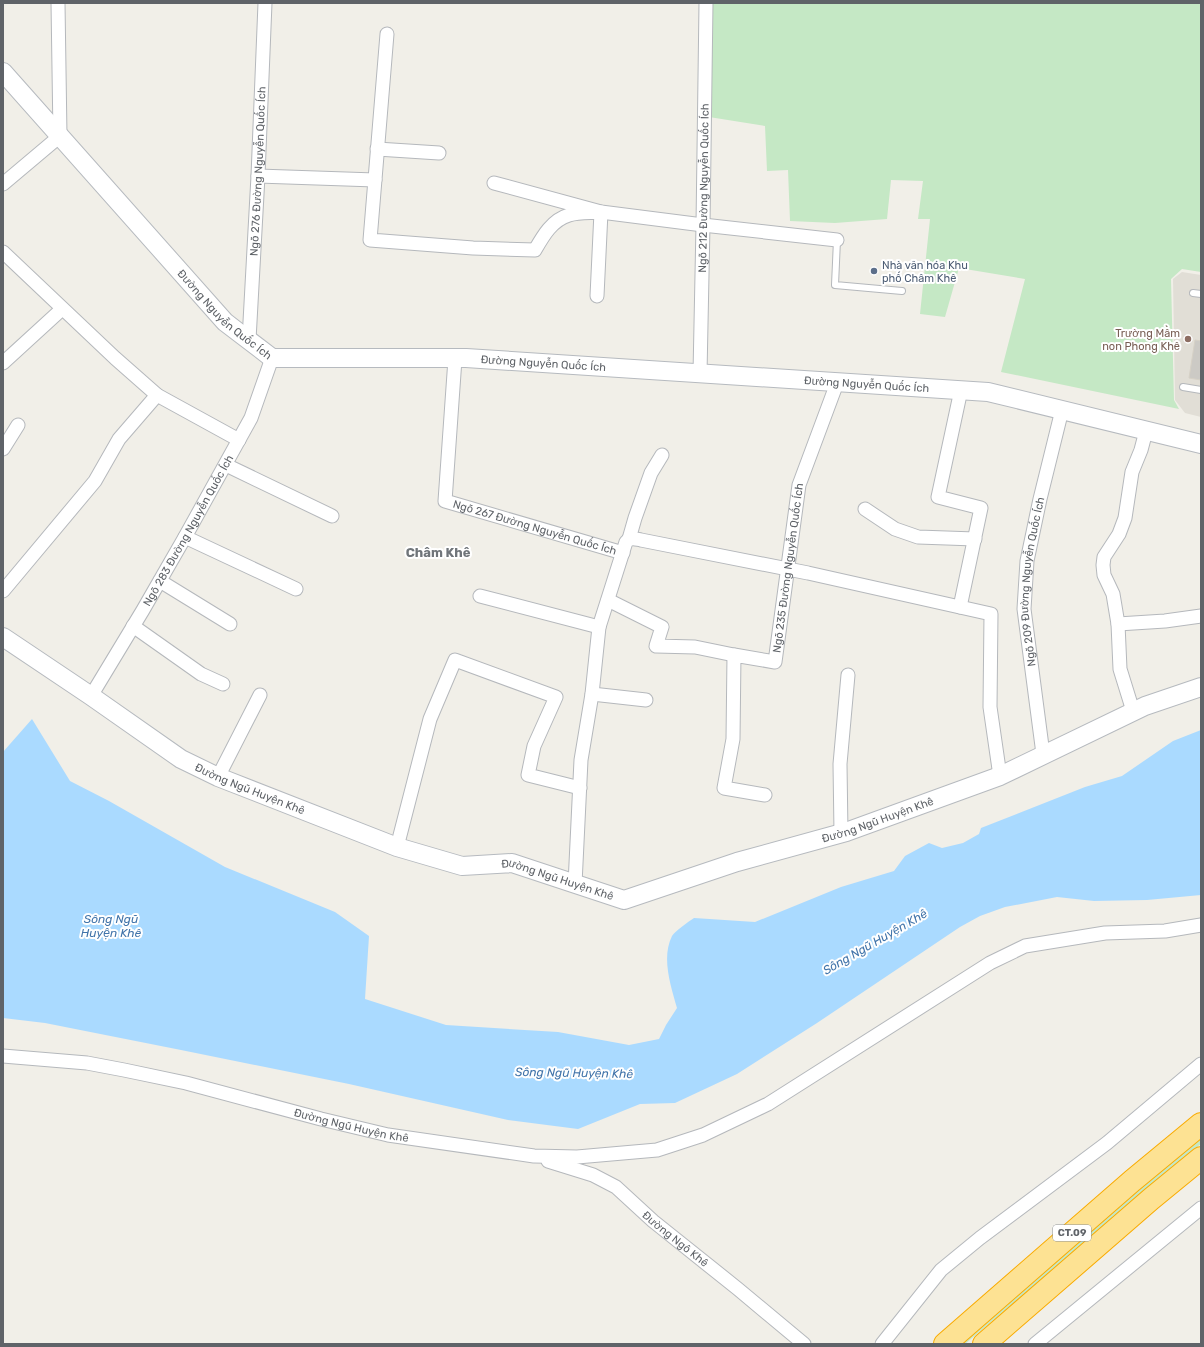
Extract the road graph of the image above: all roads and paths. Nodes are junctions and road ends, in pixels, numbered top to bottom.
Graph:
1 (58, 3) edge
2 (265, 3) edge
3 (706, 3) edge
4 (387, 34) dead end
5 (3, 72) edge
6 (60, 136) junction
7 (377, 148) junction
8 (439, 153) dead end
9 (258, 176) junction
10 (375, 180) junction
11 (494, 183) dead end
12 (3, 184) edge
13 (601, 212) junction
14 (703, 225) junction
15 (837, 240) joint
16 (3, 252) edge
17 (902, 290) dead end
18 (1193, 293) dead end
19 (1201, 294) edge
20 (597, 296) dead end
21 (62, 309) junction
22 (250, 340) junction
23 (272, 358) junction
24 (455, 359) junction
25 (3, 363) edge
26 (700, 374) junction
27 (837, 382) junction
28 (1183, 387) dead end
29 (961, 390) junction
30 (1201, 390) edge
31 (157, 395) junction
32 (1062, 410) junction
33 (18, 425) dead end
34 (1146, 431) junction
35 (239, 440) junction
36 (1201, 444) edge
37 (3, 449) edge
38 (662, 455) dead end
39 (226, 465) junction
40 (866, 509) dead end
41 (332, 516) dead end
42 (185, 537) junction
43 (629, 539) junction
44 (975, 539) junction
45 (623, 553) junction
46 (787, 569) junction
47 (160, 581) junction
48 (296, 589) dead end
49 (3, 591) edge
50 (480, 596) dead end
51 (608, 600) junction
52 (960, 607) junction
53 (1201, 616) edge
54 (230, 624) dead end
55 (1118, 624) junction
56 (133, 626) junction
57 (599, 627) junction
58 (3, 637) edge
59 (734, 654) junction
60 (848, 676) dead end
61 (223, 684) dead end
62 (1201, 687) edge
63 (592, 694) junction
64 (260, 695) dead end
65 (91, 696) junction
66 (646, 700) dead end
67 (1133, 711) junction
68 (1044, 754) junction
69 (1000, 776) junction
70 (218, 777) junction
71 (580, 788) junction
72 (766, 795) dead end
73 (842, 833) junction
74 (397, 847) junction
75 (575, 884) junction
76 (1201, 925) edge
77 (3, 1056) edge
78 (1201, 1064) edge
79 (1201, 1124) edge
80 (534, 1156) junction
81 (1201, 1158) edge
82 (1201, 1208) edge
83 (804, 1344) edge
84 (882, 1344) edge
85 (945, 1344) edge
86 (984, 1344) edge
87 (1035, 1344) edge

1 - 6 street
2 - 9 street, Ngõ 276 Đường Nguyễn Quốc Ích
3 - 14 street, Ngõ 212 Đường Nguyễn Quốc Ích
4 - 7 street
5 - 6 street, Đường Nguyễn Quốc Ích
6 - 12 street
6 - 22 street, Đường Nguyễn Quốc Ích
7 - 8 street
7 - 10 street
9 - 10 street
9 - 22 street, Ngõ 276 Đường Nguyễn Quốc Ích
10 - 13 street
11 - 13 street
13 - 14 street
13 - 20 street
14 - 15 street
14 - 26 street, Ngõ 212 Đường Nguyễn Quốc Ích
15 - 17 lane
16 - 21 street
18 - 19 lane
21 - 25 street
21 - 31 street
22 - 23 street, Đường Nguyễn Quốc Ích
23 - 24 street, Đường Nguyễn Quốc Ích
23 - 35 street, Ngõ 283 Đường Nguyễn Quốc Ích
24 - 26 street, Đường Nguyễn Quốc Ích
24 - 45 street, Ngõ 267 Đường Nguyễn Quốc Ích
26 - 27 street, Đường Nguyễn Quốc Ích
27 - 29 street, Đường Nguyễn Quốc Ích
27 - 46 street, Ngõ 235 Đường Nguyễn Quốc Ích
28 - 30 lane
29 - 32 street, Đường Nguyễn Quốc Ích
29 - 44 street
31 - 35 street
31 - 49 street
32 - 34 street, Đường Nguyễn Quốc Ích
32 - 68 street, Ngõ 209 Đường Nguyễn Quốc Ích
33 - 37 street
34 - 36 street, Đường Nguyễn Quốc Ích
34 - 55 street
35 - 39 street, Ngõ 283 Đường Nguyễn Quốc Ích
38 - 43 street
39 - 41 street
39 - 42 street, Ngõ 283 Đường Nguyễn Quốc Ích
40 - 44 street
42 - 47 street, Ngõ 283 Đường Nguyễn Quốc Ích
42 - 48 street
43 - 45 street
43 - 46 street
44 - 52 street
45 - 51 street
46 - 52 street
46 - 59 street, Ngõ 235 Đường Nguyễn Quốc Ích
47 - 54 street
47 - 56 street, Ngõ 283 Đường Nguyễn Quốc Ích
50 - 57 street
51 - 57 street
51 - 59 street
52 - 69 street
53 - 55 street
55 - 67 street
56 - 61 street
56 - 65 street, Ngõ 283 Đường Nguyễn Quốc Ích
57 - 63 street
58 - 65 street, Đường Ngũ Huyện Khê
59 - 72 street
60 - 73 street
62 - 67 street, Đường Ngũ Huyện Khê
63 - 66 street
63 - 71 street
64 - 70 street
65 - 70 street, Đường Ngũ Huyện Khê
67 - 68 street, Đường Ngũ Huyện Khê
68 - 69 street, Đường Ngũ Huyện Khê
69 - 73 street, Đường Ngũ Huyện Khê
70 - 74 street, Đường Ngũ Huyện Khê
71 - 74 street
71 - 75 street
73 - 75 street, Đường Ngũ Huyện Khê
74 - 75 street, Đường Ngũ Huyện Khê
76 - 80 street, Đường Ngũ Huyện Khê
77 - 80 street, Đường Ngũ Huyện Khê
78 - 84 street
79 - 85 highway, CT.09
80 - 83 street, Đường Ngô Khê
81 - 86 highway, CT.09
82 - 87 street

